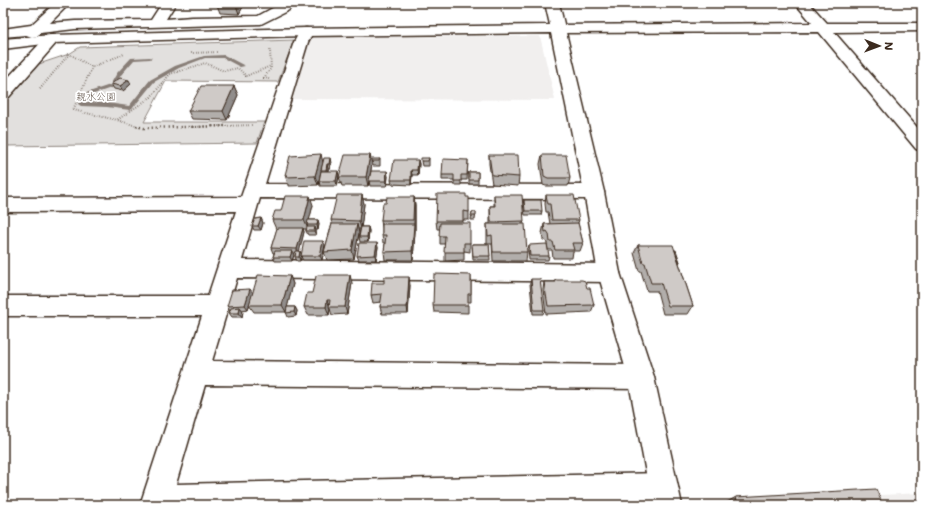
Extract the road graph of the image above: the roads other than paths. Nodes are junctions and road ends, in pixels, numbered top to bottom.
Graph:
1 (62, 3) edge
2 (169, 3) edge
3 (285, 3) edge
4 (552, 3) edge
5 (802, 3) edge
6 (155, 24) junction
7 (822, 27) junction
8 (922, 27) edge
9 (37, 29) junction
10 (557, 29) junction
11 (306, 32) junction
12 (3, 33) edge
13 (52, 39) junction
14 (23, 42) junction
15 (3, 44) edge
16 (3, 93) edge
17 (922, 145) edge
18 (594, 192) junction
19 (251, 198) junction
20 (3, 205) edge
21 (228, 269) junction
22 (609, 273) junction
23 (3, 306) edge
24 (217, 306) junction
25 (196, 373) junction
26 (641, 377) junction
27 (665, 496) edge
28 (155, 502) edge

1 - 9 street
2 - 6 street
3 - 6 street
4 - 10 street
5 - 7 street
6 - 9 street
7 - 8 street
7 - 10 street
7 - 17 street
9 - 12 street
9 - 14 street
10 - 11 street
10 - 18 street
11 - 13 street
11 - 19 street
13 - 14 street
13 - 16 street
14 - 15 street
18 - 19 street
18 - 22 street
19 - 20 street
19 - 21 street
21 - 22 street
21 - 24 street
22 - 26 street
23 - 24 street
24 - 25 street
25 - 26 street
25 - 28 street
26 - 27 street
27 - 28 street

